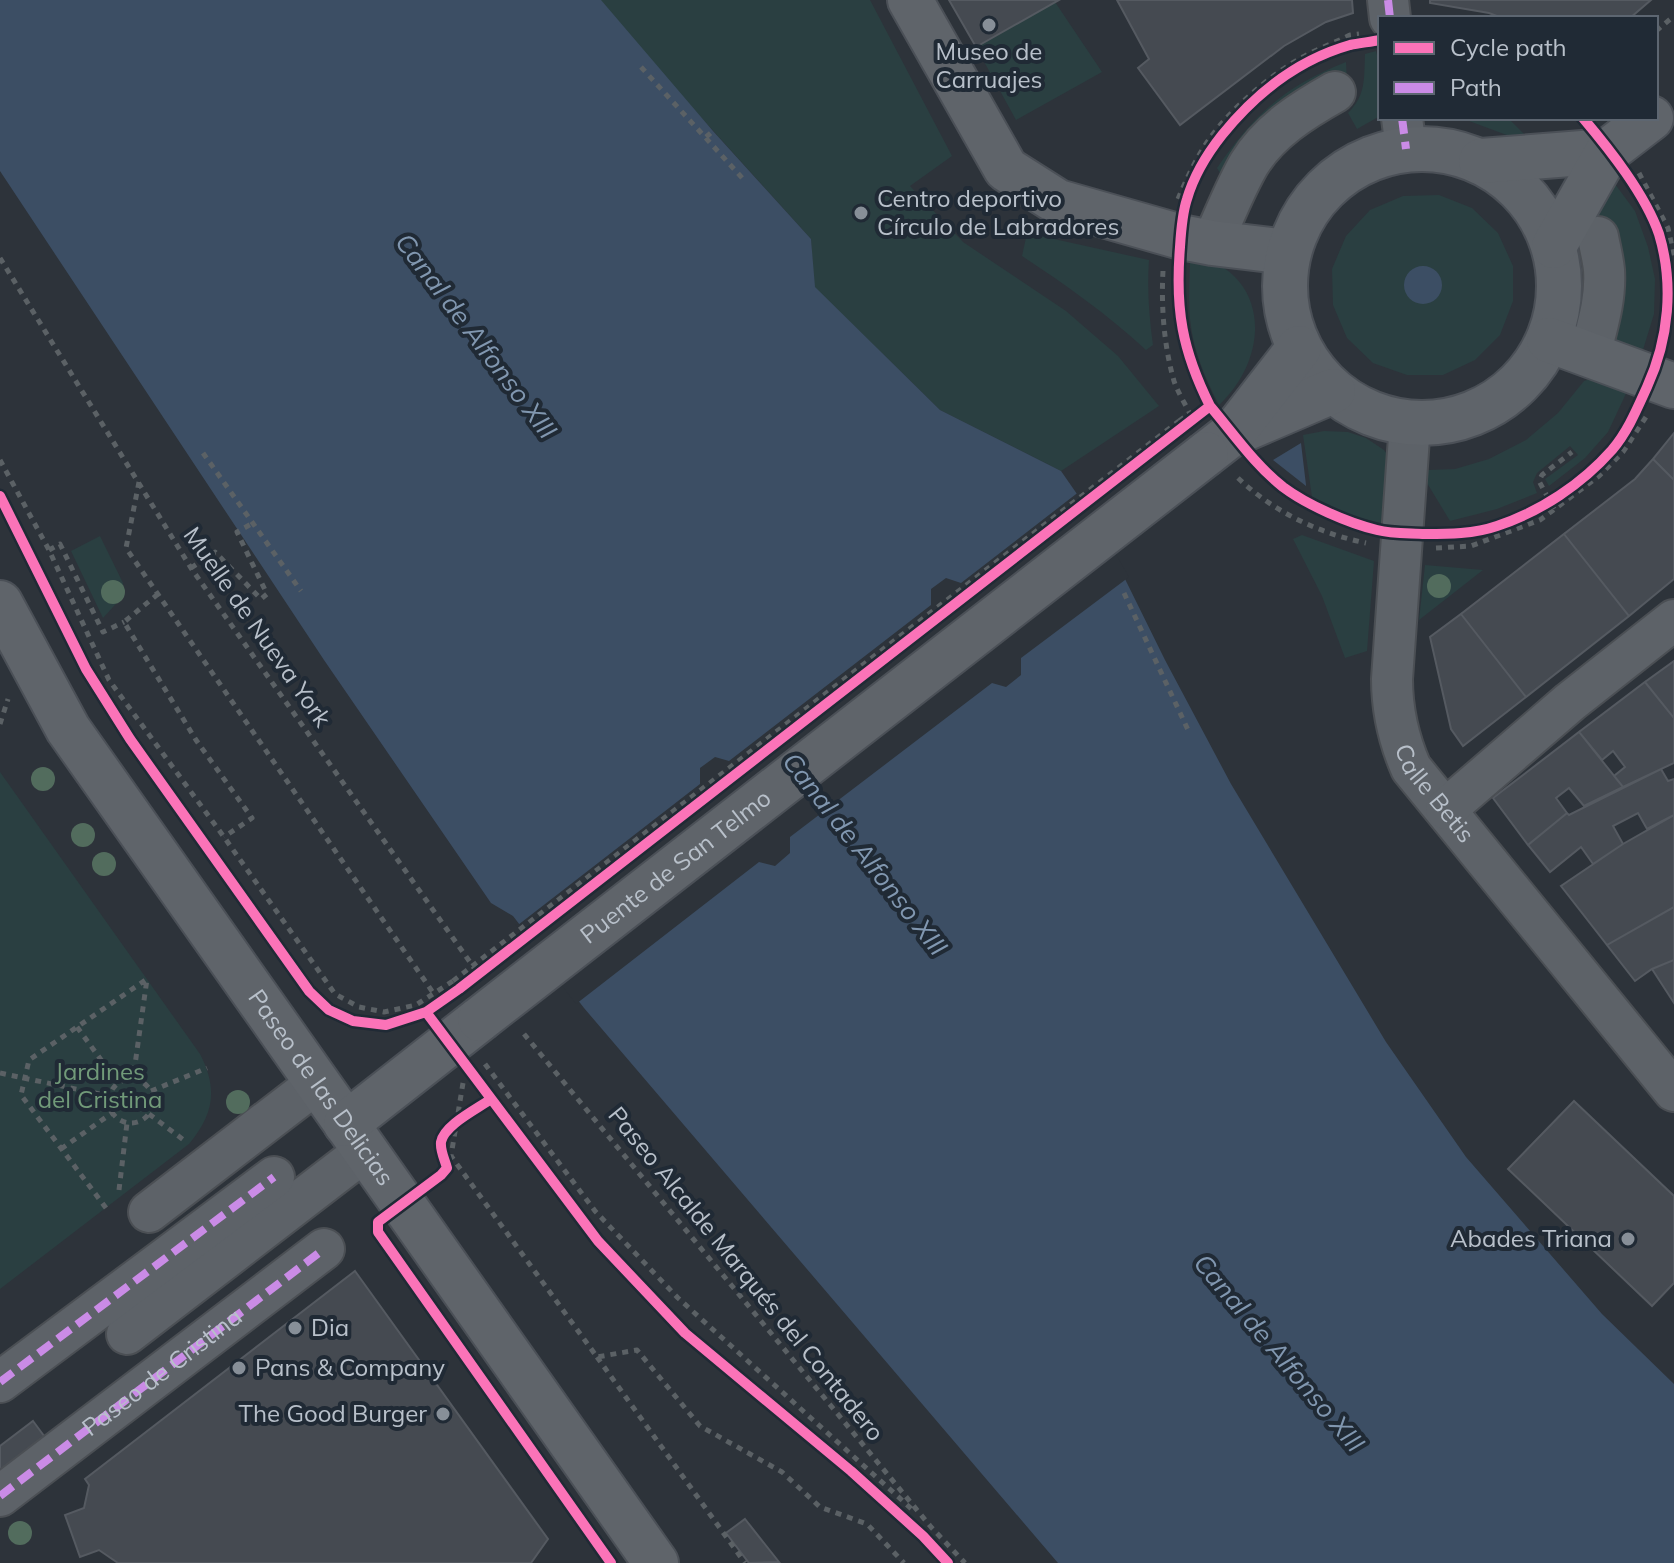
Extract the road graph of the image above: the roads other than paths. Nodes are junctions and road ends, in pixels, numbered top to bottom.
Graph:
1 (910, 0) edge
2 (1335, 92) dead end
3 (1649, 120) edge
4 (1404, 134) edge
5 (1612, 147) junction
6 (1481, 161) junction
7 (1598, 237) dead end
8 (1197, 240) junction
9 (1554, 246) junction
10 (1288, 252) junction
11 (1549, 340) junction
12 (1299, 348) junction
13 (1590, 355) junction
14 (1662, 382) edge
15 (1333, 391) junction
16 (1410, 423) junction
17 (1200, 434) junction
18 (0, 603) edge
19 (1674, 620) edge
20 (1446, 809) junction
21 (317, 1083) junction
22 (1674, 1091) edge
23 (356, 1138) junction
24 (274, 1177) dead end
25 (133, 1205) road end
26 (324, 1249) dead end
27 (127, 1334) dead end
28 (0, 1382) edge
29 (0, 1496) edge
30 (656, 1563) edge

1 - 8 main road
2 - 8 street
3 - 5 main road
4 - 6 main road
4 - 10 main road
5 - 6 main road
5 - 9 main road
6 - 9 main road
7 - 13 street
8 - 10 main road
9 - 11 main road
10 - 12 main road
11 - 13 main road
11 - 16 main road
12 - 15 main road
12 - 17 main road, Puente de San Telmo
13 - 14 main road
15 - 16 main road
15 - 17 main road, Puente de San Telmo
16 - 20 street, Calle Betis
17 - 23 main road, Puente de San Telmo, bridge
18 - 21 main road, Paseo de las Delicias
19 - 20 street
20 - 22 street, Calle Betis
21 - 23 main road, Paseo de las Delicias
21 - 25 street
23 - 27 street
23 - 30 main road, Paseo de las Delicias
24 - 28 street
26 - 29 street, Paseo de Cristina

